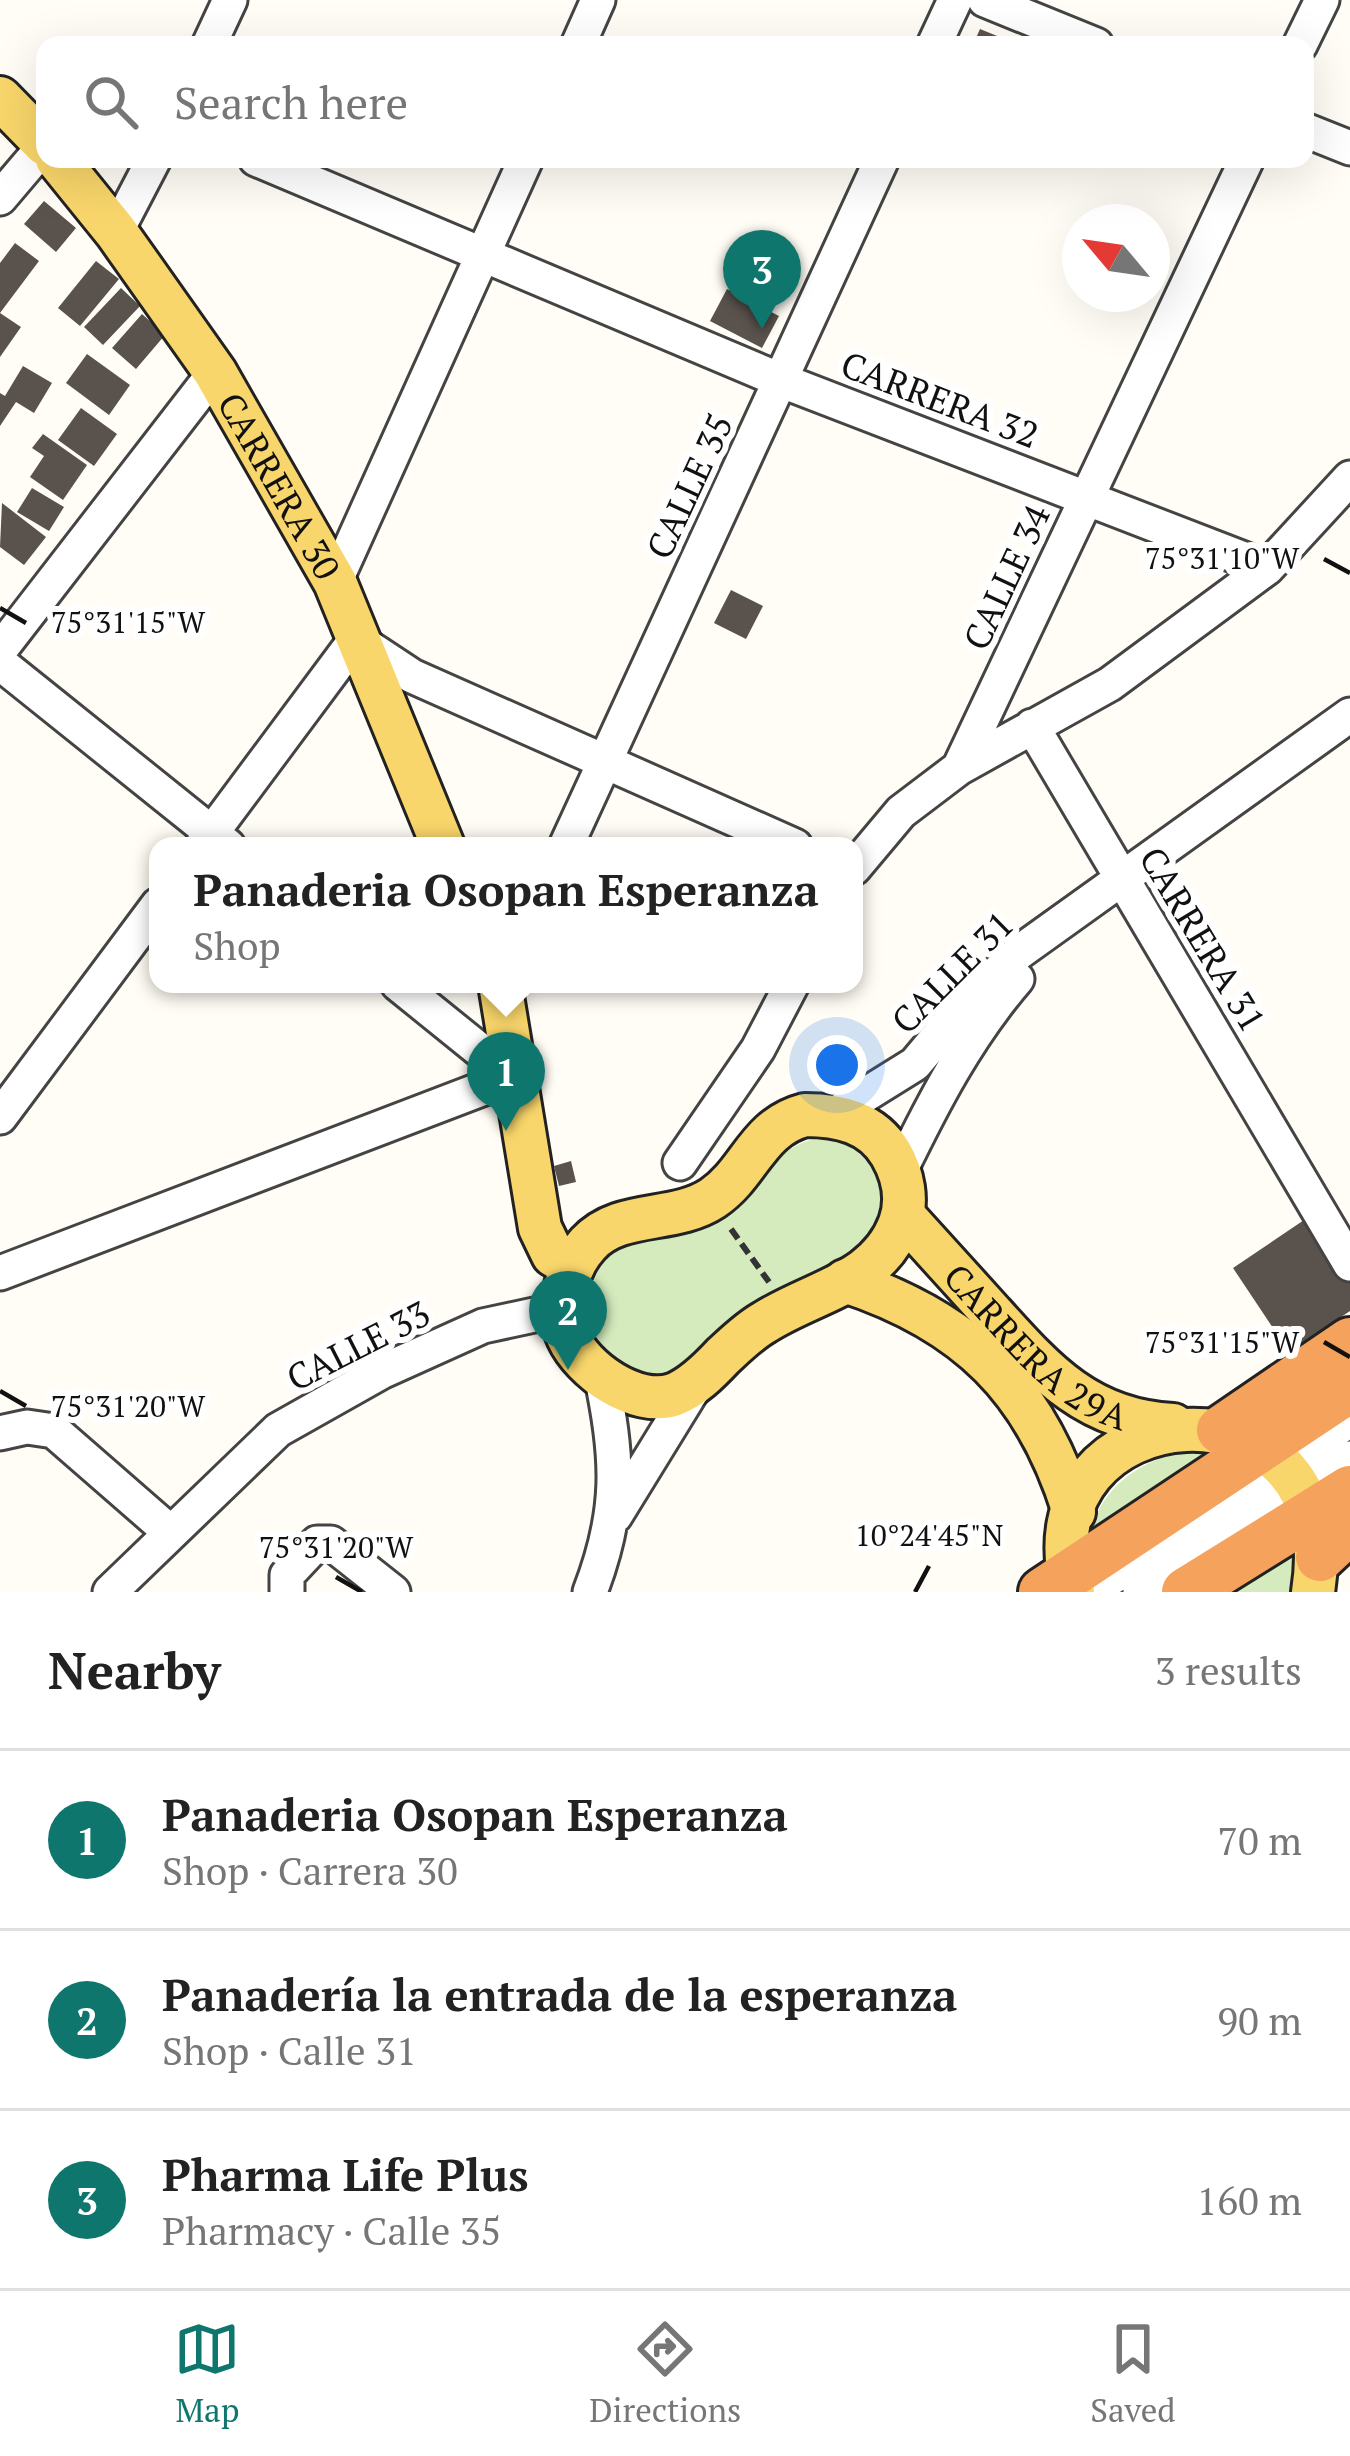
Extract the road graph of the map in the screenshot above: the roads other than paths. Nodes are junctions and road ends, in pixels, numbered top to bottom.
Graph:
1 (230, 0) edge
2 (598, 0) edge
3 (955, 0) edge
4 (985, 0) edge
5 (1322, 0) edge
6 (213, 36) edge
7 (582, 36) edge
8 (938, 36) edge
9 (1074, 36) edge
10 (1304, 36) edge
11 (0, 98) edge
12 (1314, 134) edge
13 (36, 135) edge
14 (1350, 148) edge
15 (36, 155) edge
16 (64, 168) edge
17 (149, 168) edge
18 (277, 168) edge
19 (522, 168) edge
20 (878, 168) edge
21 (1242, 168) edge
22 (0, 198) edge
23 (116, 232) junction
24 (482, 255) junction
25 (215, 373) junction
26 (780, 380) junction
27 (1350, 478) edge
28 (1088, 496) junction
29 (1267, 568) junction
30 (335, 582) junction
31 (356, 639) junction
32 (0, 650) edge
33 (0, 663) edge
34 (1350, 716) edge
35 (1032, 726) junction
36 (605, 762) junction
37 (959, 768) junction
38 (208, 837) edge
39 (217, 837) edge
40 (439, 837) edge
41 (570, 837) edge
42 (775, 837) edge
43 (863, 857) edge
44 (1122, 879) junction
45 (149, 916) edge
46 (409, 993) edge
47 (502, 993) edge
48 (787, 993) edge
49 (513, 1077) junction
50 (833, 1114) junction
51 (0, 1117) edge
52 (680, 1162) dead end
53 (900, 1171) junction
54 (903, 1214) junction
55 (1350, 1264) edge
56 (573, 1267) junction
57 (1, 1272) edge
58 (845, 1281) junction
59 (562, 1309) junction
60 (1350, 1342) edge
61 (601, 1375) junction
62 (699, 1379) junction
63 (1350, 1388) edge
64 (1350, 1420) edge
65 (0, 1432) edge
66 (1350, 1458) edge
67 (1291, 1494) edge
68 (614, 1517) junction
69 (171, 1533) junction
70 (1069, 1567) edge
71 (110, 1592) edge
72 (287, 1592) edge
73 (393, 1592) edge
74 (590, 1592) edge
75 (1001, 1592) edge
76 (1140, 1592) edge
77 (1186, 1592) edge

1 - 6 street
2 - 7 street
3 - 8 street
4 - 9 street
5 - 10 street
11 - 13 main road
12 - 14 street
15 - 22 street
16 - 23 main road, CARRERA 30
17 - 23 street
18 - 24 street, CARRERA 32
19 - 24 street
20 - 26 street, CALLE 35
21 - 28 street, CALLE 34
23 - 25 main road, CARRERA 30
24 - 26 street, CARRERA 32
24 - 30 street
25 - 30 main road, CARRERA 30
25 - 32 street
26 - 28 street, CARRERA 32
26 - 36 street, CALLE 35
27 - 29 street
28 - 29 street, CARRERA 32
28 - 37 street, CALLE 34
29 - 35 street
30 - 31 main road, CARRERA 30
31 - 36 street
31 - 39 street
31 - 40 main road, CARRERA 30
33 - 38 street
34 - 44 street, CALLE 31
35 - 37 street
35 - 44 street, CARRERA 31
36 - 41 street, CALLE 35
36 - 42 street
37 - 43 street
44 - 50 street, CALLE 31
44 - 53 street, CALLE 31
44 - 55 street, CARRERA 31
45 - 51 street
46 - 49 street
47 - 49 main road
48 - 52 street
49 - 56 main road
49 - 57 street
50 - 53 main road
50 - 56 main road
53 - 54 main road
54 - 58 main road
54 - 67 main road, CARRERA 29A
56 - 59 main road
58 - 62 main road
58 - 70 main road, CARRERA 29A
59 - 61 main road
59 - 69 street, CALLE 33
60 - 67 highway
61 - 62 main road
61 - 68 street
62 - 68 street
63 - 67 highway
64 - 67 street
65 - 69 street
66 - 67 street
67 - 70 highway
67 - 70 main road
67 - 76 street
67 - 77 highway
68 - 74 street
69 - 71 street, CALLE 33
70 - 75 highway
72 - 73 street

